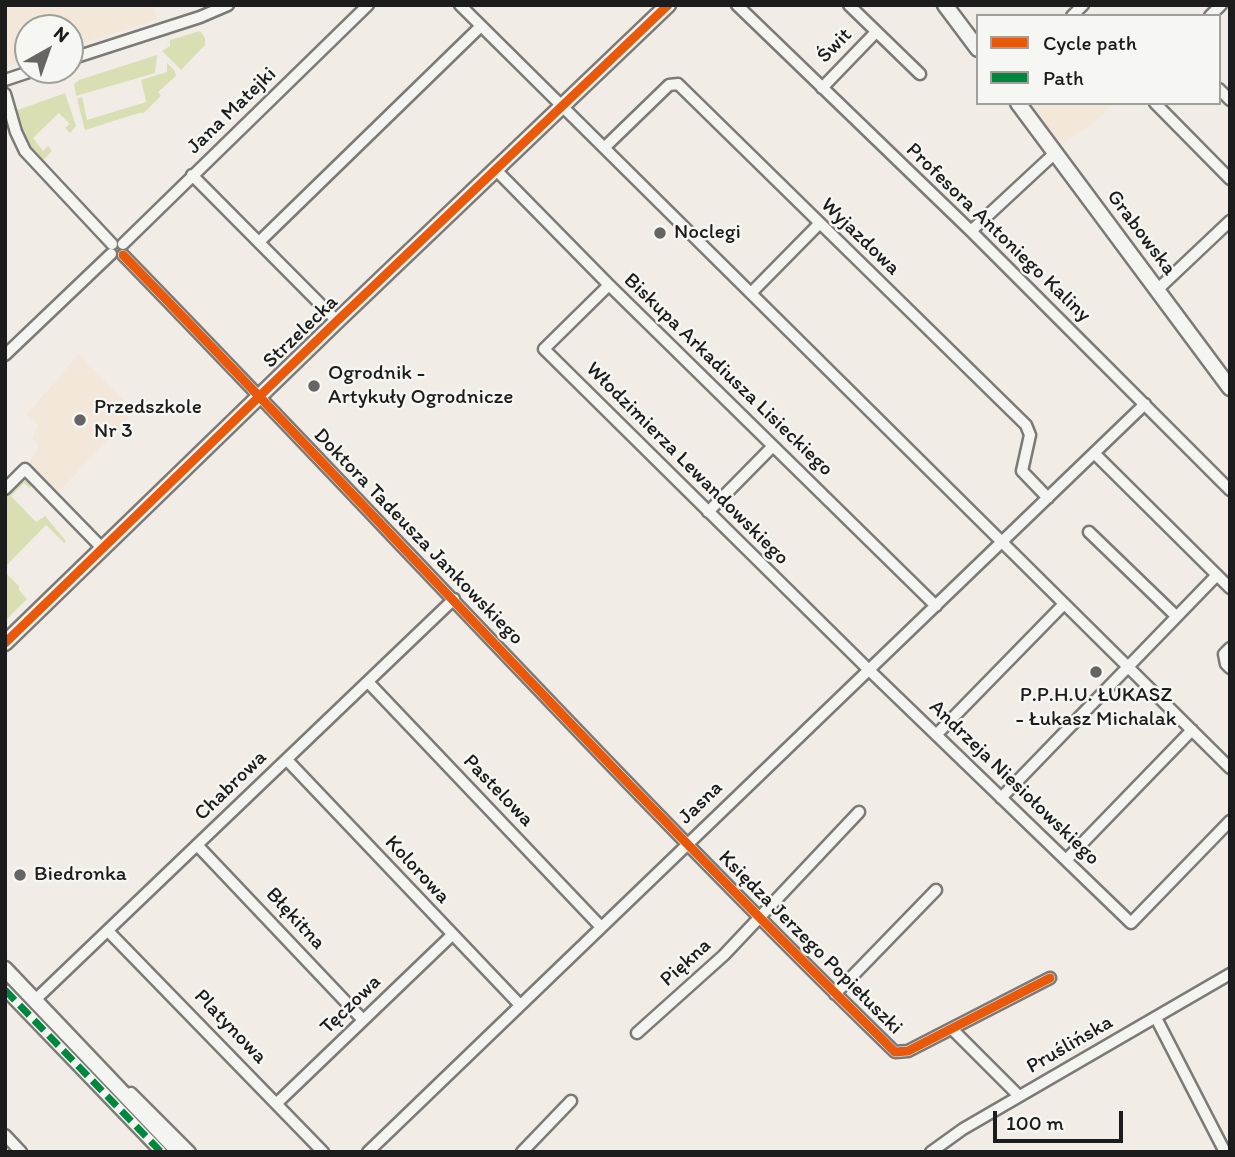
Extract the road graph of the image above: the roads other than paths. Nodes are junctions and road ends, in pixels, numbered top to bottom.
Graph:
1 (196, 5) edge
2 (228, 5) edge
3 (368, 5) edge
4 (460, 5) edge
5 (668, 5) edge
6 (737, 5) edge
7 (849, 5) edge
8 (945, 5) edge
9 (1220, 6) edge
10 (1230, 16) edge
11 (200, 17) junction
12 (481, 26) junction
13 (876, 32) junction
14 (976, 46) edge
15 (84, 54) edge
16 (919, 74) dead end
17 (821, 88) junction
18 (5, 94) edge
19 (562, 105) junction
20 (1019, 105) edge
21 (1157, 105) edge
22 (605, 147) junction
23 (1055, 153) junction
24 (496, 170) junction
25 (192, 175) junction
26 (1230, 179) edge
27 (1230, 221) edge
28 (819, 224) junction
29 (971, 231) junction
30 (259, 242) junction
31 (117, 249) junction
32 (609, 285) junction
33 (1157, 290) junction
34 (752, 292) junction
35 (337, 321) junction
36 (5, 355) edge
37 (1230, 388) edge
38 (260, 396) junction
39 (1145, 404) junction
40 (773, 446) junction
41 (1094, 453) junction
42 (5, 489) edge
43 (1230, 490) edge
44 (1048, 498) junction
45 (708, 512) junction
46 (1089, 531) dead end
47 (1003, 542) junction
48 (103, 549) junction
49 (1217, 575) junction
50 (1230, 588) edge
51 (454, 600) junction
52 (1064, 604) junction
53 (936, 606) junction
54 (1176, 616) junction
55 (5, 643) edge
56 (1230, 649) edge
57 (1127, 667) junction
58 (1230, 668) edge
59 (869, 670) junction
60 (368, 682) junction
61 (1192, 730) junction
62 (936, 735) junction
63 (286, 760) junction
64 (1230, 768) edge
65 (1001, 797) junction
66 (859, 812) dead end
67 (1230, 821) edge
68 (687, 844) junction
69 (197, 845) junction
70 (1066, 860) junction
71 (936, 890) dead end
72 (758, 919) junction
73 (601, 927) junction
74 (108, 931) junction
75 (453, 935) junction
76 (5, 969) edge
77 (1230, 974) edge
78 (1051, 978) dead end
79 (5, 980) edge
80 (5, 990) edge
81 (835, 994) junction
82 (35, 1000) junction
83 (520, 1005) junction
84 (1156, 1018) junction
85 (363, 1020) junction
86 (952, 1029) junction
87 (637, 1033) dead end
88 (102, 1069) junction
89 (1019, 1096) junction
90 (571, 1101) dead end
91 (277, 1103) junction
92 (5, 1135) edge
93 (21, 1152) edge
94 (161, 1152) edge
95 (171, 1152) edge
96 (179, 1152) edge
97 (190, 1152) edge
98 (323, 1152) edge
99 (368, 1152) edge
100 (522, 1152) edge
101 (931, 1152) edge
102 (1225, 1152) edge

1 - 11 street
2 - 11 street
3 - 25 street, Jana Matejki
4 - 12 street
5 - 19 street, Strzelecka
6 - 17 street, Profesora Antoniego Kaliny
7 - 13 street, Świt
8 - 14 street
9 - 10 street
11 - 15 street
12 - 19 street
12 - 30 street
13 - 16 street, Świt
13 - 17 street, Świt
17 - 29 street, Profesora Antoniego Kaliny
18 - 31 street, Doktora Tadeusza Jankowskiego
19 - 22 street
19 - 24 street, Strzelecka
20 - 23 street, Grabowska
21 - 26 street
22 - 28 street, Wyjazdowa
22 - 34 street
23 - 29 street
23 - 33 street, Grabowska
24 - 32 street, Biskupa Arkadiusza Lisieckiego
24 - 35 street, Strzelecka
25 - 30 street
25 - 31 street, Jana Matejki
27 - 33 street
28 - 34 street
28 - 44 street, Wyjazdowa
29 - 39 street, Profesora Antoniego Kaliny
30 - 35 street
31 - 36 street, Jana Matejki
31 - 38 street, Doktora Tadeusza Jankowskiego
32 - 40 street, Biskupa Arkadiusza Lisieckiego
32 - 45 street, Włodzimierza Lewandowskiego
33 - 37 street, Grabowska
34 - 47 street
35 - 38 street, Strzelecka
38 - 48 street, Strzelecka
38 - 51 street, Doktora Tadeusza Jankowskiego
39 - 41 street, Jasna
39 - 43 street, Profesora Antoniego Kaliny
40 - 45 street
40 - 53 street, Biskupa Arkadiusza Lisieckiego
41 - 44 street, Jasna
41 - 49 street
42 - 48 street
44 - 47 street, Jasna
45 - 59 street, Włodzimierza Lewandowskiego
46 - 54 street
47 - 52 street
47 - 53 street, Jasna
48 - 55 street, Strzelecka
49 - 50 street
49 - 54 street
51 - 60 street, Chabrowa
51 - 68 street, Doktora Tadeusza Jankowskiego
52 - 57 street
52 - 62 street
53 - 59 street, Jasna
54 - 57 street
56 - 58 street
57 - 61 street
57 - 65 street
59 - 62 street, Andrzeja Niesiołowskiego
59 - 68 street, Jasna
60 - 63 street, Chabrowa
60 - 73 street, Pastelowa
61 - 64 street
61 - 70 street
62 - 65 street, Andrzeja Niesiołowskiego
63 - 69 street, Chabrowa
63 - 75 street, Kolorowa
65 - 70 street, Andrzeja Niesiołowskiego
66 - 72 street, Piękna
67 - 70 street, Andrzeja Niesiołowskiego
68 - 72 street, Księdza Jerzego Popiełuszki
68 - 73 street, Jasna
69 - 74 street, Chabrowa
69 - 85 street, Błękitna
71 - 81 street
72 - 81 street, Księdza Jerzego Popiełuszki
72 - 87 street, Piękna
73 - 83 street, Jasna
74 - 82 street, Chabrowa
74 - 91 street, Platynowa
75 - 83 street, Kolorowa
75 - 85 street, Tęczowa
76 - 82 street
77 - 84 street, Pruślińska
78 - 86 street
79 - 95 street
80 - 94 street
81 - 86 street, Księdza Jerzego Popiełuszki
82 - 88 street
83 - 99 street, Jasna
84 - 89 street, Pruślińska
84 - 102 street
85 - 91 street, Tęczowa
86 - 89 street
88 - 96 street
88 - 97 street
89 - 101 street, Pruślińska
90 - 100 street
91 - 98 street, Platynowa
92 - 93 street

